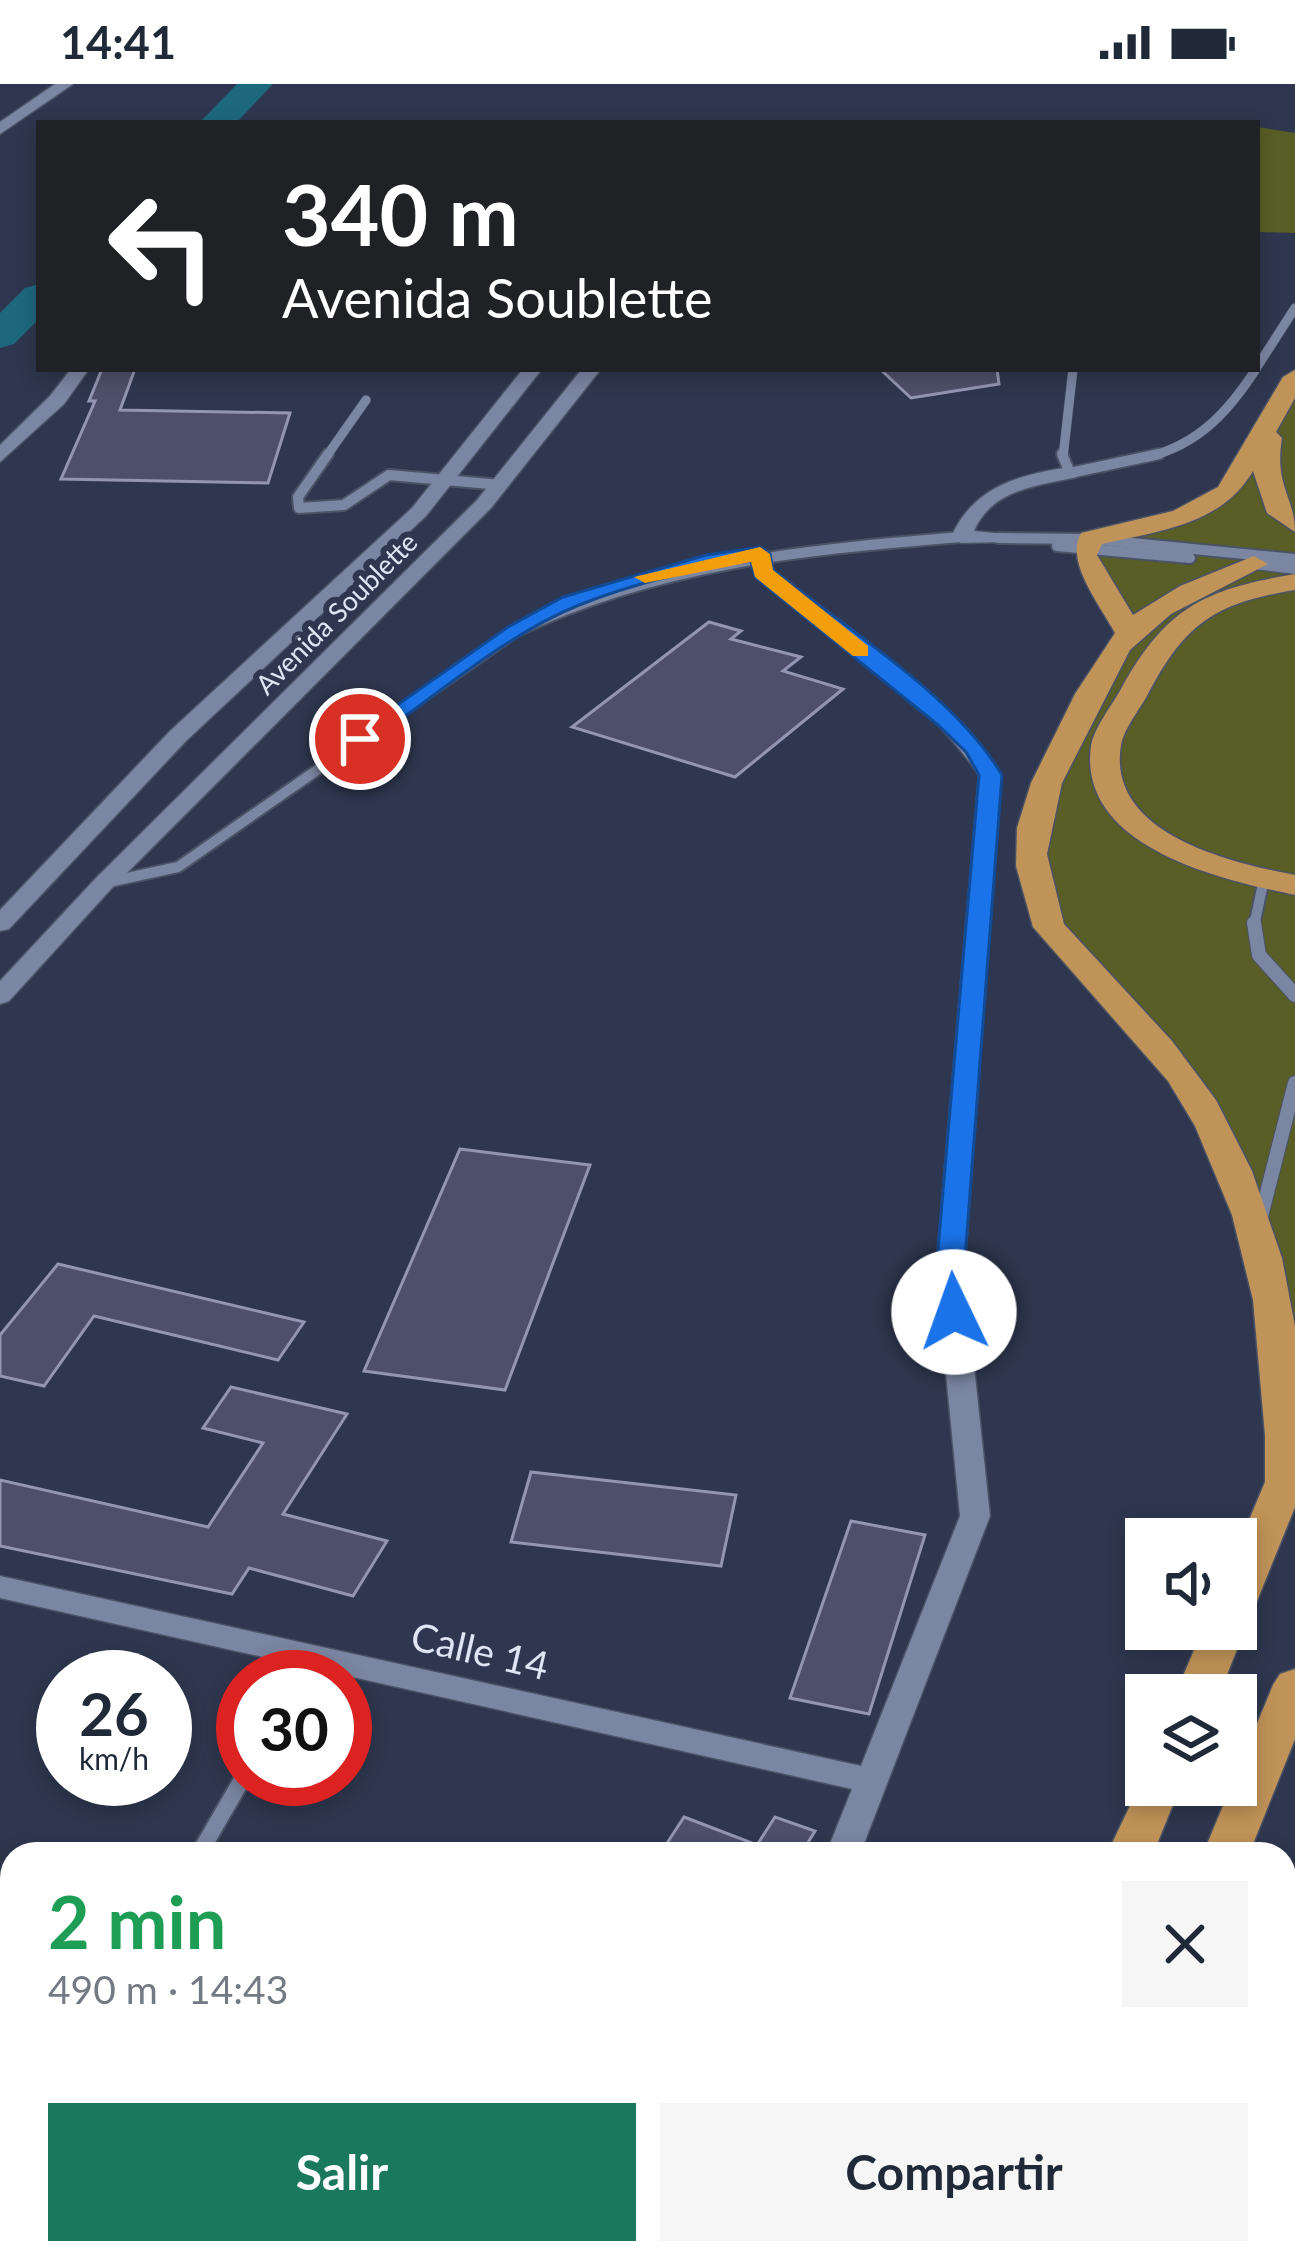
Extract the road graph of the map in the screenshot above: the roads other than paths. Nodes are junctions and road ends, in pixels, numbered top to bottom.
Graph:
1 (65, 84) edge
2 (0, 128) edge
3 (1295, 308) edge
4 (1260, 362) edge
5 (77, 372) edge
6 (531, 372) edge
7 (590, 372) edge
8 (1072, 372) edge
9 (1254, 372) edge
10 (1295, 376) edge
11 (1295, 394) edge
12 (366, 400) dead end
13 (0, 456) edge
14 (1070, 473) junction
15 (448, 481) junction
16 (501, 485) junction
17 (1295, 524) edge
18 (961, 537) junction
19 (998, 538) joint
20 (1089, 550) junction
21 (760, 554) junction
22 (1254, 564) junction
23 (1295, 564) edge
24 (1295, 582) edge
25 (1129, 633) junction
26 (1280, 882) edge
27 (104, 884) junction
28 (0, 924) edge
29 (1295, 995) edge
30 (0, 996) edge
31 (1295, 1083) edge
32 (1258, 1230) junction
33 (1290, 1470) edge
34 (1257, 1550) edge
35 (0, 1587) edge
36 (243, 1650) edge
37 (372, 1680) edge
38 (1295, 1684) edge
39 (872, 1781) junction
40 (227, 1806) edge
41 (1150, 1806) edge
42 (206, 1842) edge
43 (848, 1842) edge
44 (1135, 1842) edge
45 (1231, 1842) edge

1 - 2 street
3 - 4 lane
5 - 13 street
6 - 15 street
7 - 16 street, Avenida Soublette
8 - 14 lane
9 - 14 lane
10 - 20 highway
11 - 17 highway
12 - 15 lane
14 - 18 street
15 - 16 lane
15 - 28 street
16 - 27 street, Avenida Soublette
18 - 19 street
18 - 21 lane
19 - 20 lane
20 - 22 lane
20 - 23 lane
20 - 25 highway
21 - 27 lane
21 - 39 street
22 - 23 street
22 - 25 highway
24 - 26 highway
25 - 32 highway
26 - 29 lane
27 - 30 street, Avenida Soublette
31 - 32 lane
32 - 33 highway
33 - 34 highway
35 - 36 street, Calle 14
37 - 39 street, Calle 14
38 - 45 highway
39 - 43 street
40 - 42 lane
41 - 44 highway

